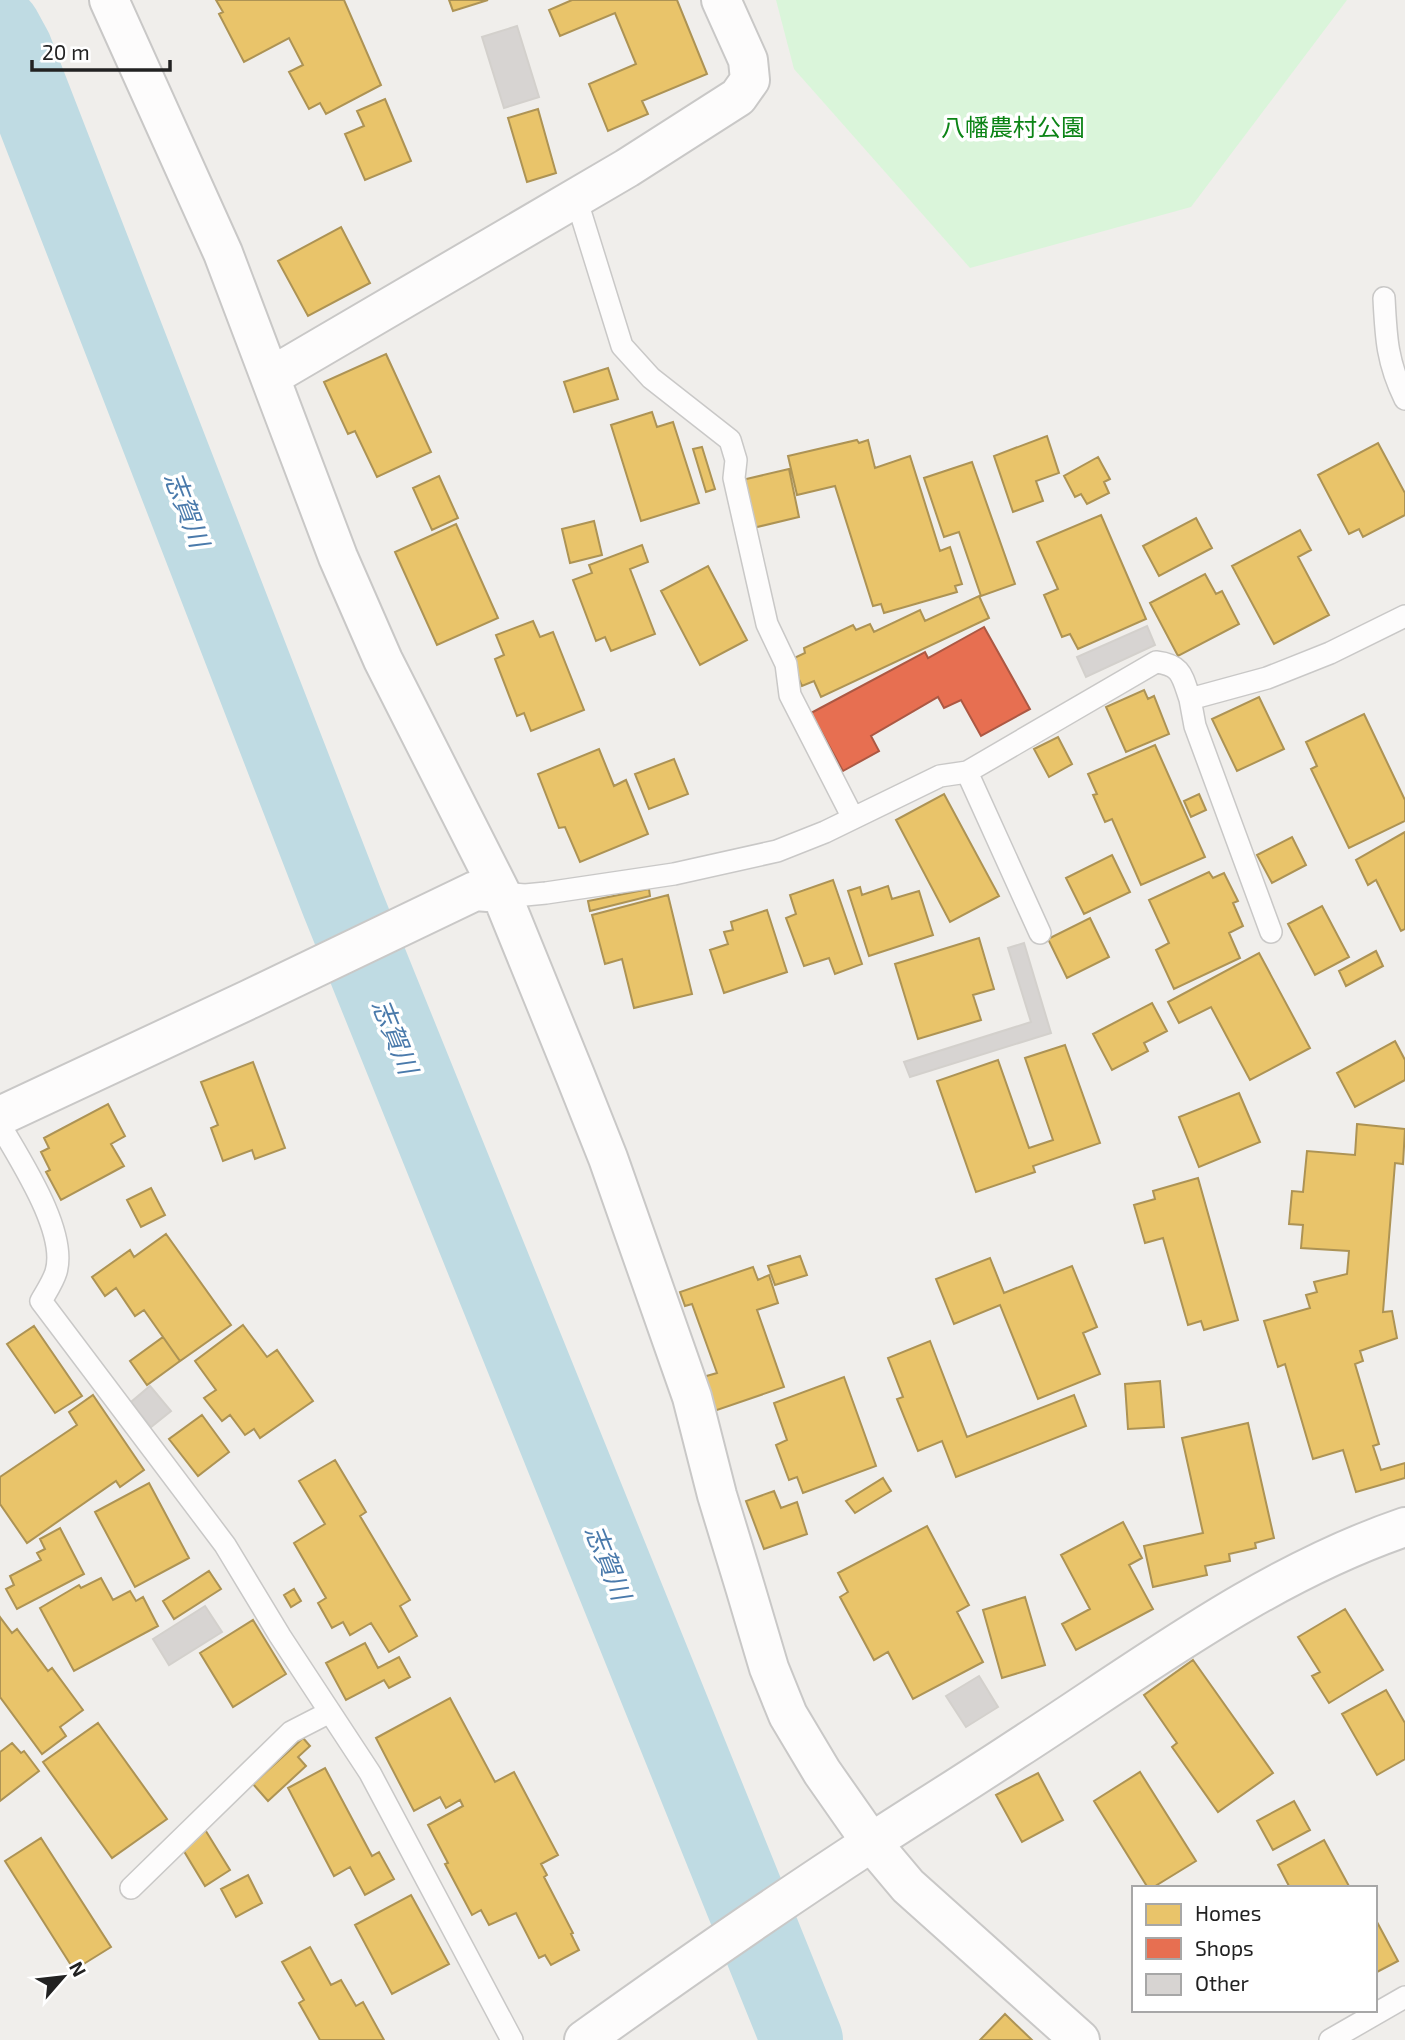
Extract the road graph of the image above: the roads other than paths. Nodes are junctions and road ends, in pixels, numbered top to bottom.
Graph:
1 (109, 0) edge
2 (721, 0) edge
3 (576, 198) junction
4 (1384, 298) dead end
5 (270, 377) junction
6 (1405, 399) edge
7 (1405, 616) edge
8 (1191, 699) junction
9 (967, 772) junction
10 (853, 818) junction
11 (488, 892) junction
12 (1271, 932) dead end
13 (1040, 933) dead end
14 (0, 1116) edge
15 (0, 1125) edge
16 (1405, 1527) edge
17 (330, 1712) junction
18 (872, 1842) junction
19 (131, 1888) dead end
20 (1405, 1997) edge
21 (597, 2031) edge
22 (512, 2040) edge
23 (1080, 2040) edge
24 (1329, 2040) edge

1 - 5 street
2 - 3 street
3 - 5 street
3 - 10 lane
4 - 6 lane
5 - 11 street
7 - 8 lane
8 - 9 lane
8 - 12 lane
9 - 10 lane
9 - 13 lane
10 - 11 lane
11 - 14 street
11 - 18 street
15 - 17 lane
16 - 18 street
17 - 19 lane
17 - 22 lane
18 - 21 street
18 - 23 street
20 - 24 lane

